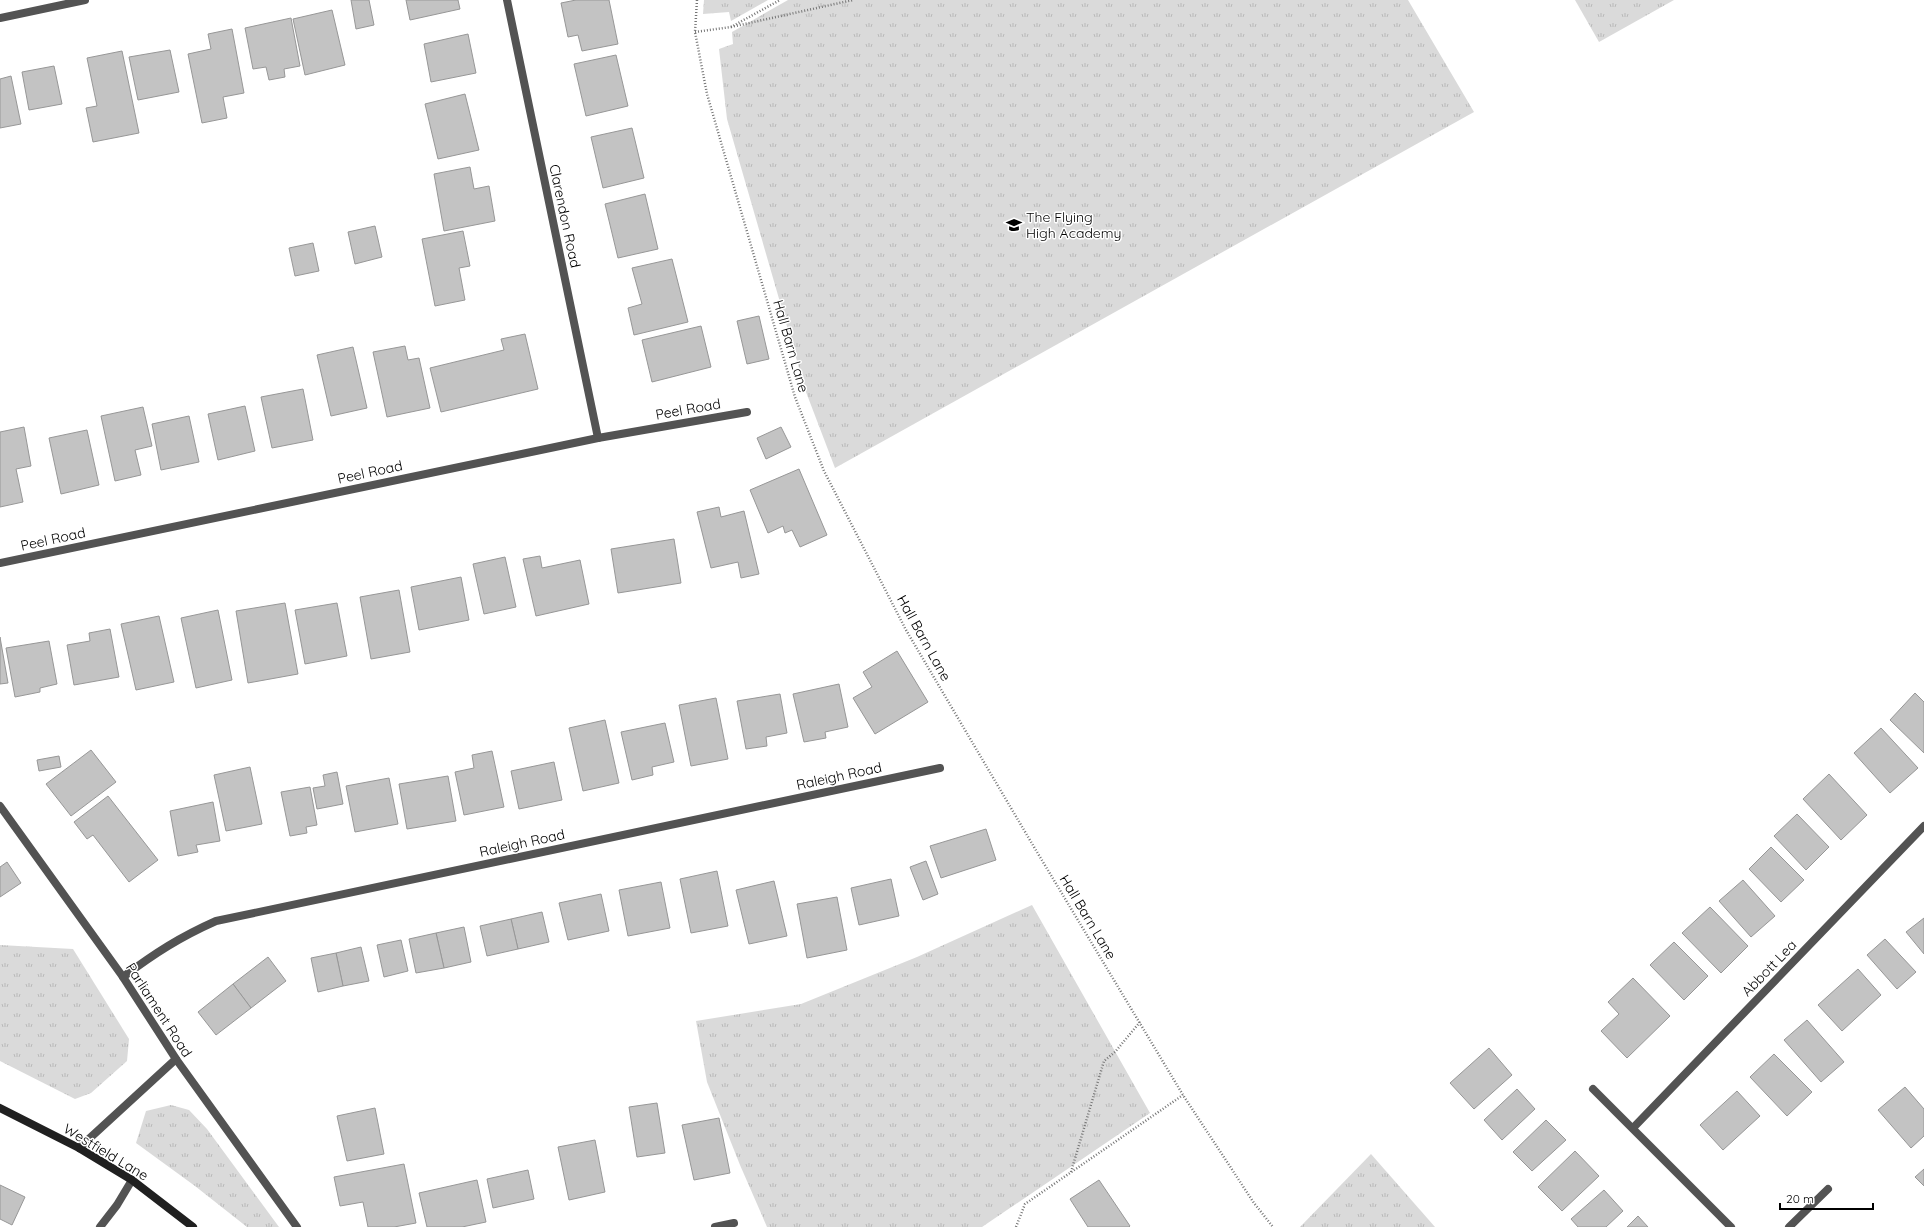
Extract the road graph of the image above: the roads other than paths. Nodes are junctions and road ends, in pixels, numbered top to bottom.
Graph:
1 (85, 0) edge
2 (506, 0) edge
3 (0, 18) edge
4 (746, 412) dead end
5 (598, 438) junction
6 (0, 564) edge
7 (940, 768) dead end
8 (0, 806) edge
9 (1924, 826) edge
10 (123, 977) junction
11 (176, 1059) junction
12 (1593, 1089) dead end
13 (0, 1108) edge
14 (1632, 1128) junction
15 (79, 1148) junction
16 (132, 1180) junction
17 (1828, 1189) dead end
18 (734, 1223) dead end
19 (100, 1227) edge
20 (193, 1227) edge
21 (297, 1227) edge
22 (715, 1227) edge
23 (1731, 1227) edge
24 (1789, 1227) edge

1 - 3 street
2 - 5 street, Clarendon Road
4 - 5 street, Peel Road
5 - 6 street, Peel Road
7 - 10 street, Raleigh Road
8 - 10 street, Parliament Road
9 - 14 street, Abbott Lea
10 - 11 street, Parliament Road
11 - 15 street
11 - 21 street, Parliament Road
12 - 14 street
13 - 15 street, Westfield Lane
14 - 23 street
15 - 16 street, Westfield Lane
16 - 19 street
16 - 20 street, Westfield Lane
17 - 24 street
18 - 22 street

